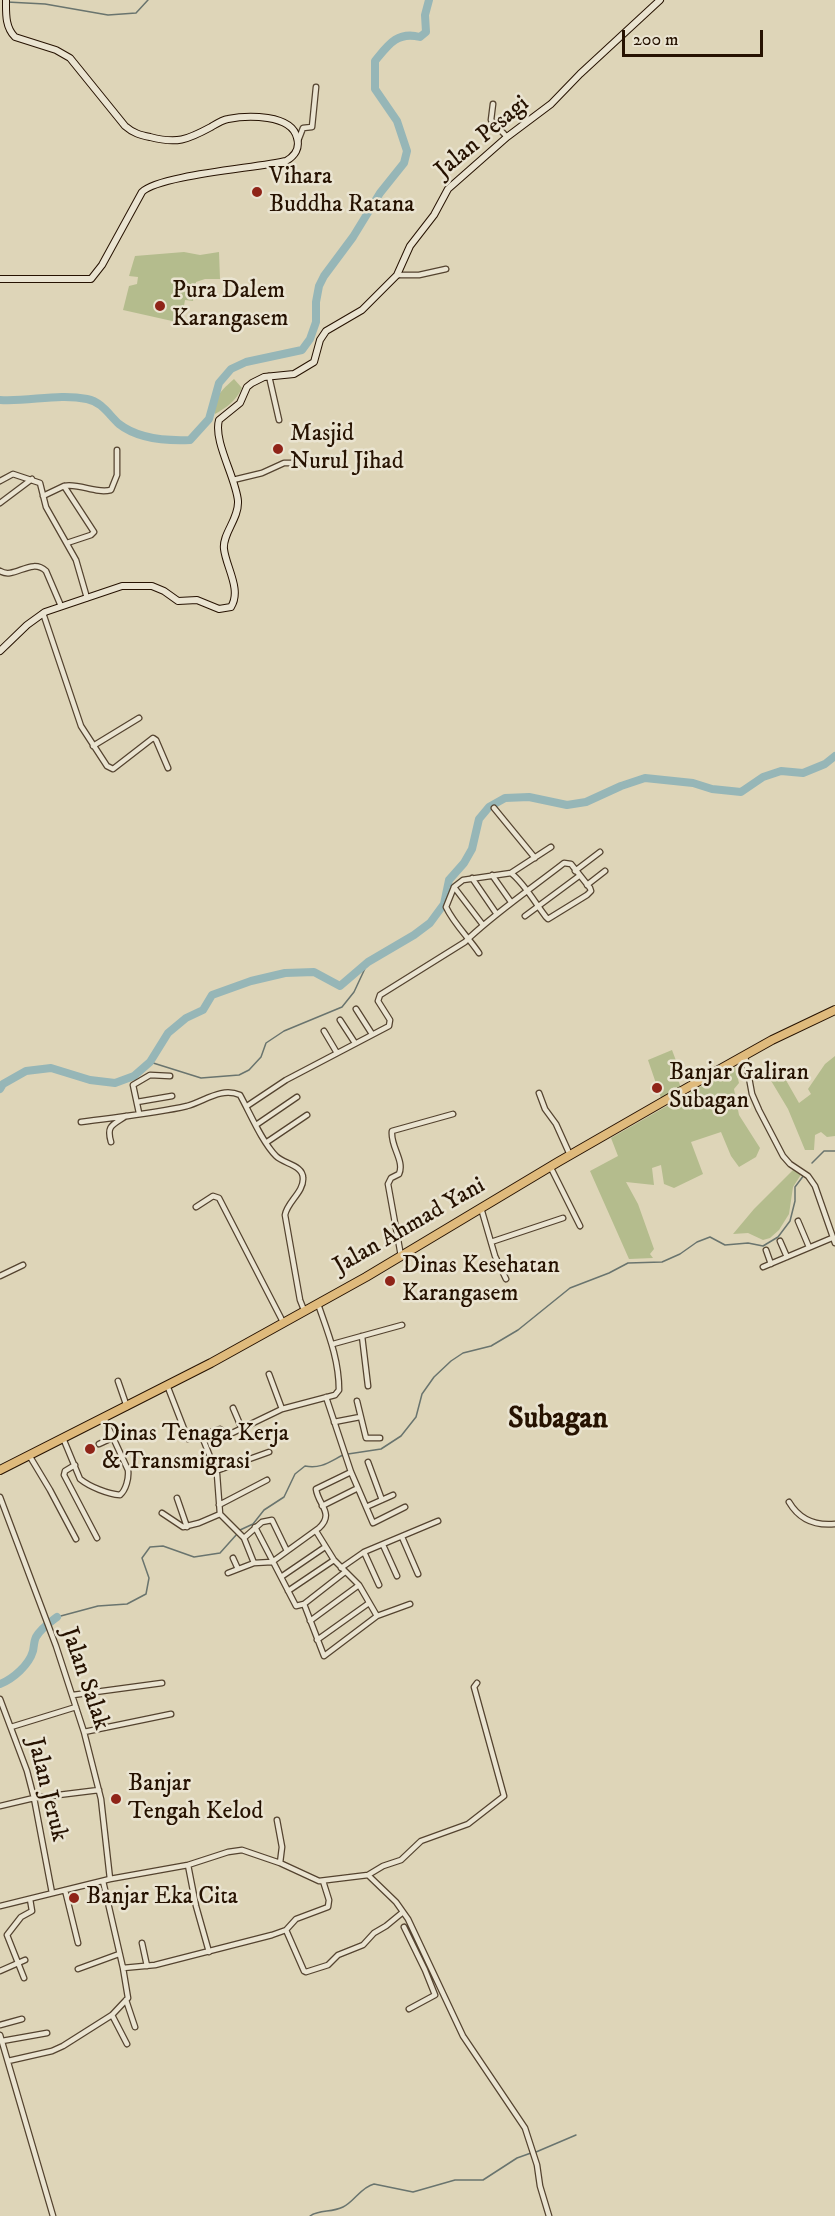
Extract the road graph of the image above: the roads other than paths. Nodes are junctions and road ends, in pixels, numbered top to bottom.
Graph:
1 (6, 0) edge
2 (660, 0) edge
3 (316, 87) dead end
4 (493, 104) dead end
5 (507, 136) junction
6 (298, 141) junction
7 (446, 270) dead end
8 (398, 275) junction
9 (0, 279) edge
10 (269, 376) junction
11 (279, 420) dead end
12 (117, 450) dead end
13 (317, 463) dead end
14 (32, 479) junction
15 (233, 480) junction
16 (0, 481) edge
17 (64, 486) junction
18 (43, 496) junction
19 (0, 503) edge
20 (67, 543) junction
21 (0, 571) edge
22 (87, 598) junction
23 (61, 606) junction
24 (43, 613) junction
25 (0, 651) edge
26 (139, 718) dead end
27 (93, 746) junction
28 (168, 768) dead end
29 (494, 808) dead end
30 (551, 847) dead end
31 (600, 852) dead end
32 (535, 858) junction
33 (575, 871) junction
34 (605, 871) dead end
35 (511, 873) junction
36 (492, 875) junction
37 (579, 876) junction
38 (472, 878) junction
39 (587, 885) junction
40 (454, 887) junction
41 (526, 891) junction
42 (511, 902) junction
43 (538, 906) junction
44 (496, 914) junction
45 (525, 916) dead end
46 (483, 925) junction
47 (469, 938) junction
48 (479, 953) dead end
49 (356, 1010) dead end
50 (835, 1010) edge
51 (340, 1020) dead end
52 (324, 1031) dead end
53 (372, 1034) junction
54 (355, 1043) junction
55 (337, 1053) junction
56 (745, 1056) junction
57 (170, 1076) dead end
58 (539, 1093) dead end
59 (172, 1096) dead end
60 (297, 1097) dead end
61 (137, 1102) junction
62 (246, 1106) junction
63 (139, 1113) junction
64 (453, 1114) dead end
65 (128, 1115) junction
66 (308, 1115) dead end
67 (81, 1122) dead end
68 (256, 1125) junction
69 (111, 1142) dead end
70 (267, 1142) junction
71 (570, 1155) junction
72 (550, 1167) junction
73 (196, 1207) dead end
74 (481, 1208) junction
75 (563, 1218) dead end
76 (798, 1221) dead end
77 (580, 1226) dead end
78 (832, 1238) junction
79 (780, 1241) dead end
80 (491, 1242) junction
81 (835, 1244) edge
82 (809, 1247) junction
83 (766, 1250) dead end
84 (401, 1256) junction
85 (787, 1257) junction
86 (771, 1264) junction
87 (23, 1265) dead end
88 (763, 1266) dead end
89 (0, 1276) edge
90 (506, 1279) dead end
91 (318, 1304) junction
92 (304, 1310) junction
93 (283, 1322) junction
94 (402, 1325) dead end
95 (362, 1336) junction
96 (333, 1344) junction
97 (269, 1374) dead end
98 (118, 1381) dead end
99 (167, 1385) junction
100 (368, 1386) dead end
101 (326, 1397) junction
102 (357, 1401) dead end
103 (127, 1407) junction
104 (233, 1408) dead end
105 (282, 1409) junction
106 (360, 1417) junction
107 (104, 1418) junction
108 (334, 1422) junction
109 (242, 1429) junction
110 (201, 1434) junction
111 (63, 1438) junction
112 (112, 1438) junction
113 (380, 1438) dead end
114 (99, 1444) dead end
115 (269, 1452) dead end
116 (29, 1455) junction
117 (368, 1462) dead end
118 (75, 1465) junction
119 (0, 1470) edge
120 (216, 1471) junction
121 (351, 1472) junction
122 (267, 1480) dead end
123 (358, 1488) junction
124 (393, 1495) dead end
125 (0, 1497) edge
126 (177, 1498) dead end
127 (382, 1500) junction
128 (789, 1502) dead end
129 (219, 1505) junction
130 (322, 1506) junction
131 (366, 1507) junction
132 (405, 1507) dead end
133 (162, 1513) dead end
134 (220, 1515) junction
135 (438, 1521) dead end
136 (834, 1526) edge
137 (187, 1527) junction
138 (255, 1527) junction
139 (316, 1531) junction
140 (243, 1537) junction
141 (402, 1537) junction
142 (97, 1538) dead end
143 (76, 1539) dead end
144 (383, 1545) junction
145 (325, 1547) junction
146 (287, 1551) junction
147 (364, 1552) junction
148 (233, 1558) dead end
149 (334, 1560) junction
150 (272, 1562) junction
151 (255, 1563) junction
152 (238, 1569) junction
153 (343, 1570) junction
154 (228, 1573) dead end
155 (418, 1574) dead end
156 (397, 1576) dead end
157 (281, 1577) junction
158 (359, 1585) junction
159 (379, 1585) dead end
160 (288, 1591) junction
161 (369, 1603) junction
162 (304, 1604) junction
163 (410, 1604) dead end
164 (377, 1616) junction
165 (310, 1621) junction
166 (317, 1640) junction
167 (162, 1683) dead end
168 (477, 1683) dead end
169 (73, 1695) junction
170 (0, 1699) edge
171 (76, 1707) junction
172 (171, 1714) dead end
173 (8, 1720) junction
174 (0, 1722) edge
175 (11, 1727) junction
176 (84, 1732) junction
177 (99, 1790) junction
178 (34, 1798) junction
179 (0, 1806) edge
180 (277, 1820) dead end
181 (280, 1863) junction
182 (188, 1865) junction
183 (368, 1875) junction
184 (110, 1879) junction
185 (103, 1881) junction
186 (323, 1881) junction
187 (65, 1890) junction
188 (52, 1893) junction
189 (30, 1899) junction
190 (0, 1906) edge
191 (403, 1912) junction
192 (404, 1927) dead end
193 (286, 1930) junction
194 (142, 1942) dead end
195 (78, 1943) dead end
196 (209, 1952) junction
197 (119, 1954) junction
198 (25, 1960) dead end
199 (18, 1963) junction
200 (147, 1966) junction
201 (430, 1967) junction
202 (123, 1968) junction
203 (78, 1969) dead end
204 (424, 1970) junction
205 (0, 1971) edge
206 (24, 1978) dead end
207 (126, 2001) junction
208 (409, 2009) dead end
209 (112, 2015) junction
210 (22, 2019) dead end
211 (0, 2025) edge
212 (135, 2027) dead end
213 (46, 2033) dead end
214 (1, 2038) edge
215 (127, 2044) dead end
216 (8, 2061) junction
217 (53, 2216) edge
218 (549, 2216) edge

1 - 6 street
2 - 5 street, Jalan Pesagi
3 - 6 street
4 - 5 street
5 - 8 street, Jalan Pesagi
6 - 9 street
7 - 8 street
8 - 10 street, Jalan Pesagi
10 - 11 street
10 - 15 street, Jalan Pesagi
12 - 17 street
13 - 15 street
14 - 16 street
14 - 18 street
14 - 19 street
15 - 22 street, Jalan Pesagi
17 - 18 street
17 - 20 street
18 - 20 street
20 - 22 street
21 - 23 street
22 - 23 street, Jalan Pesagi
23 - 24 street, Jalan Pesagi
24 - 25 street, Jalan Pesagi
24 - 27 street
26 - 27 street
27 - 28 street
29 - 32 street
30 - 32 street
31 - 33 street
32 - 35 street
33 - 37 street
33 - 41 street
34 - 39 street
35 - 36 street
35 - 41 street
36 - 38 street
36 - 42 street
37 - 39 street
37 - 43 street
38 - 40 street
38 - 44 street
39 - 43 street
40 - 46 street
40 - 47 street
41 - 42 street
41 - 43 street
42 - 44 street
43 - 45 street
44 - 46 street
46 - 47 street
47 - 48 street
47 - 53 street
49 - 53 street
50 - 56 highway, Jalan Ahmad Yani
51 - 54 street
52 - 55 street
53 - 54 street
54 - 55 street
55 - 62 street
56 - 71 highway, Jalan Ahmad Yani
56 - 78 street
57 - 61 street
58 - 71 street
59 - 61 street
60 - 68 street
61 - 63 street
62 - 63 street
62 - 68 street
63 - 65 street
64 - 84 street
65 - 67 street
65 - 69 street
66 - 70 street
68 - 70 street
70 - 92 street
71 - 72 highway, Jalan Ahmad Yani
72 - 74 highway, Jalan Ahmad Yani
72 - 77 street
73 - 93 street
74 - 80 street
74 - 84 highway, Jalan Ahmad Yani
75 - 80 street
76 - 82 street
78 - 81 street
78 - 82 street
79 - 85 street
80 - 90 street
82 - 85 street
83 - 86 street
84 - 91 highway, Jalan Ahmad Yani
85 - 86 street
86 - 88 street
87 - 89 street
91 - 92 highway, Jalan Ahmad Yani
91 - 96 street
92 - 93 highway, Jalan Ahmad Yani
93 - 99 highway, Jalan Ahmad Yani
94 - 95 street
95 - 96 street
95 - 100 street
96 - 101 street
97 - 105 street
98 - 103 street
99 - 103 highway, Jalan Ahmad Yani
99 - 110 street
101 - 105 street
101 - 108 street
102 - 106 street
103 - 107 highway, Jalan Ahmad Yani
104 - 109 street
105 - 109 street
106 - 108 street
106 - 113 street
107 - 111 highway, Jalan Ahmad Yani
107 - 112 street
108 - 121 street
109 - 110 street
110 - 120 street
111 - 116 highway, Jalan Ahmad Yani
111 - 118 street
112 - 114 street
112 - 118 street
115 - 120 street
116 - 119 highway, Jalan Ahmad Yani
116 - 143 street
117 - 127 street
118 - 142 street
120 - 129 street
121 - 123 street
121 - 130 street
122 - 129 street
123 - 130 street
123 - 131 street
124 - 127 street
125 - 169 street, Jalan Salak
126 - 137 street
127 - 131 street
128 - 136 street
129 - 134 street
130 - 139 street
131 - 132 street
133 - 137 street
134 - 137 street
134 - 140 street
135 - 141 street
138 - 140 street
138 - 146 street
138 - 150 street
139 - 145 street
139 - 146 street
140 - 151 street
141 - 144 street
141 - 155 street
144 - 147 street
144 - 156 street
145 - 149 street
145 - 157 street
146 - 150 street
147 - 153 street
147 - 159 street
148 - 152 street
149 - 153 street
149 - 160 street
150 - 151 street
150 - 157 street
151 - 152 street
152 - 154 street
153 - 158 street
153 - 162 street
157 - 160 street
158 - 161 street
158 - 165 street
160 - 162 street
161 - 164 street
161 - 166 street
162 - 165 street
163 - 164 street
164 - 166 street
165 - 166 street
167 - 169 street
168 - 183 street
169 - 171 street, Jalan Salak
170 - 173 street, Jalan Jeruk
171 - 175 street
171 - 176 street, Jalan Salak
172 - 176 street
173 - 174 street
173 - 175 street, Jalan Jeruk
175 - 178 street, Jalan Jeruk
176 - 177 street, Jalan Salak
177 - 178 street
177 - 184 street, Jalan Salak
178 - 179 street
178 - 188 street, Jalan Jeruk
180 - 181 street
181 - 182 street
181 - 186 street
182 - 184 street
182 - 196 street
183 - 186 street
183 - 191 street
184 - 185 street
185 - 187 street
185 - 197 street
186 - 193 street
187 - 188 street
187 - 195 street
188 - 189 street
189 - 190 street
189 - 199 street
191 - 193 street
191 - 201 street
192 - 204 street
193 - 196 street
194 - 200 street
196 - 200 street
197 - 202 street
197 - 203 street
198 - 199 street
199 - 205 street
199 - 206 street
200 - 202 street
201 - 204 street
201 - 218 street
202 - 207 street
204 - 208 street
207 - 209 street
207 - 212 street
209 - 215 street
209 - 216 street
210 - 211 street
213 - 214 street
214 - 216 street
216 - 217 street

